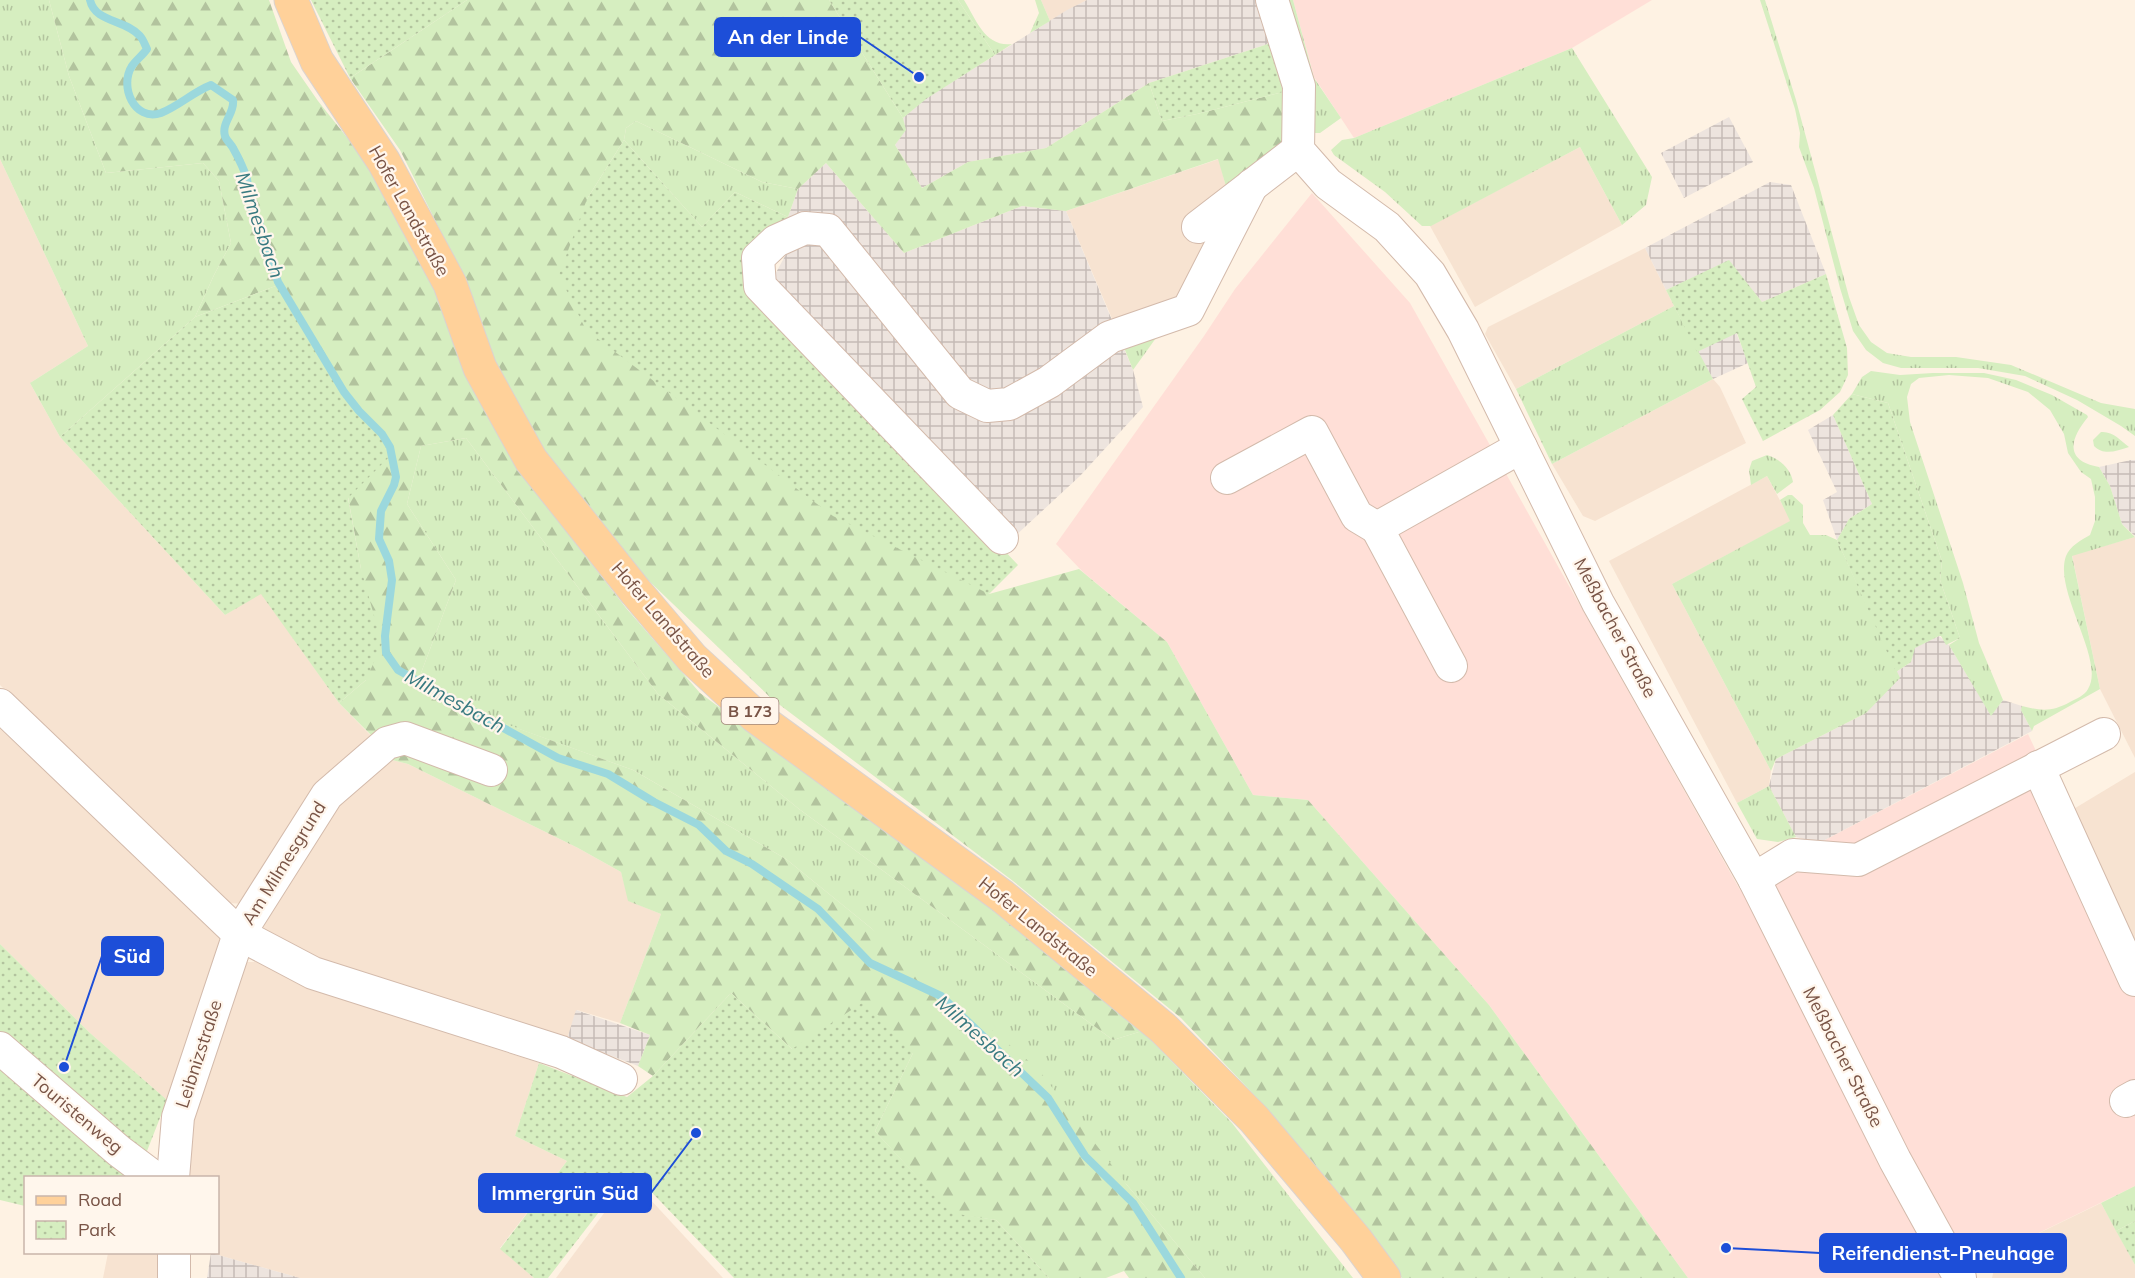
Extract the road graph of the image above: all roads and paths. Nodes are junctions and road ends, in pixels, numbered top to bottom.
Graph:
1 (291, 0) edge
2 (1272, 0) edge
3 (1298, 150) junction
4 (1252, 185) junction
5 (1198, 227) dead end
6 (1521, 447) junction
7 (1227, 478) dead end
8 (1377, 528) junction
9 (1002, 538) dead end
10 (1451, 666) dead end
11 (0, 705) edge
12 (2104, 734) dead end
13 (2038, 767) junction
14 (491, 770) dead end
15 (1754, 879) junction
16 (239, 934) junction
17 (2135, 980) edge
18 (0, 1048) edge
19 (621, 1079) dead end
20 (152, 1176) edge
21 (173, 1176) edge
22 (174, 1254) edge
23 (174, 1278) edge
24 (1383, 1278) edge
25 (1960, 1278) edge

1 - 24 main road, Hofer Landstraße / B 173
2 - 3 street
3 - 4 street
3 - 6 street, Meßbacher Straße
4 - 5 street
4 - 9 street
6 - 8 street
6 - 15 street, Meßbacher Straße
7 - 8 street
8 - 10 street
11 - 16 street, Am Milmesgrund
12 - 13 street
13 - 15 street
13 - 17 street
14 - 16 street, Am Milmesgrund
15 - 25 street, Meßbacher Straße
16 - 19 street
16 - 21 street, Leibnizstraße
18 - 20 street, Touristenweg
22 - 23 street

